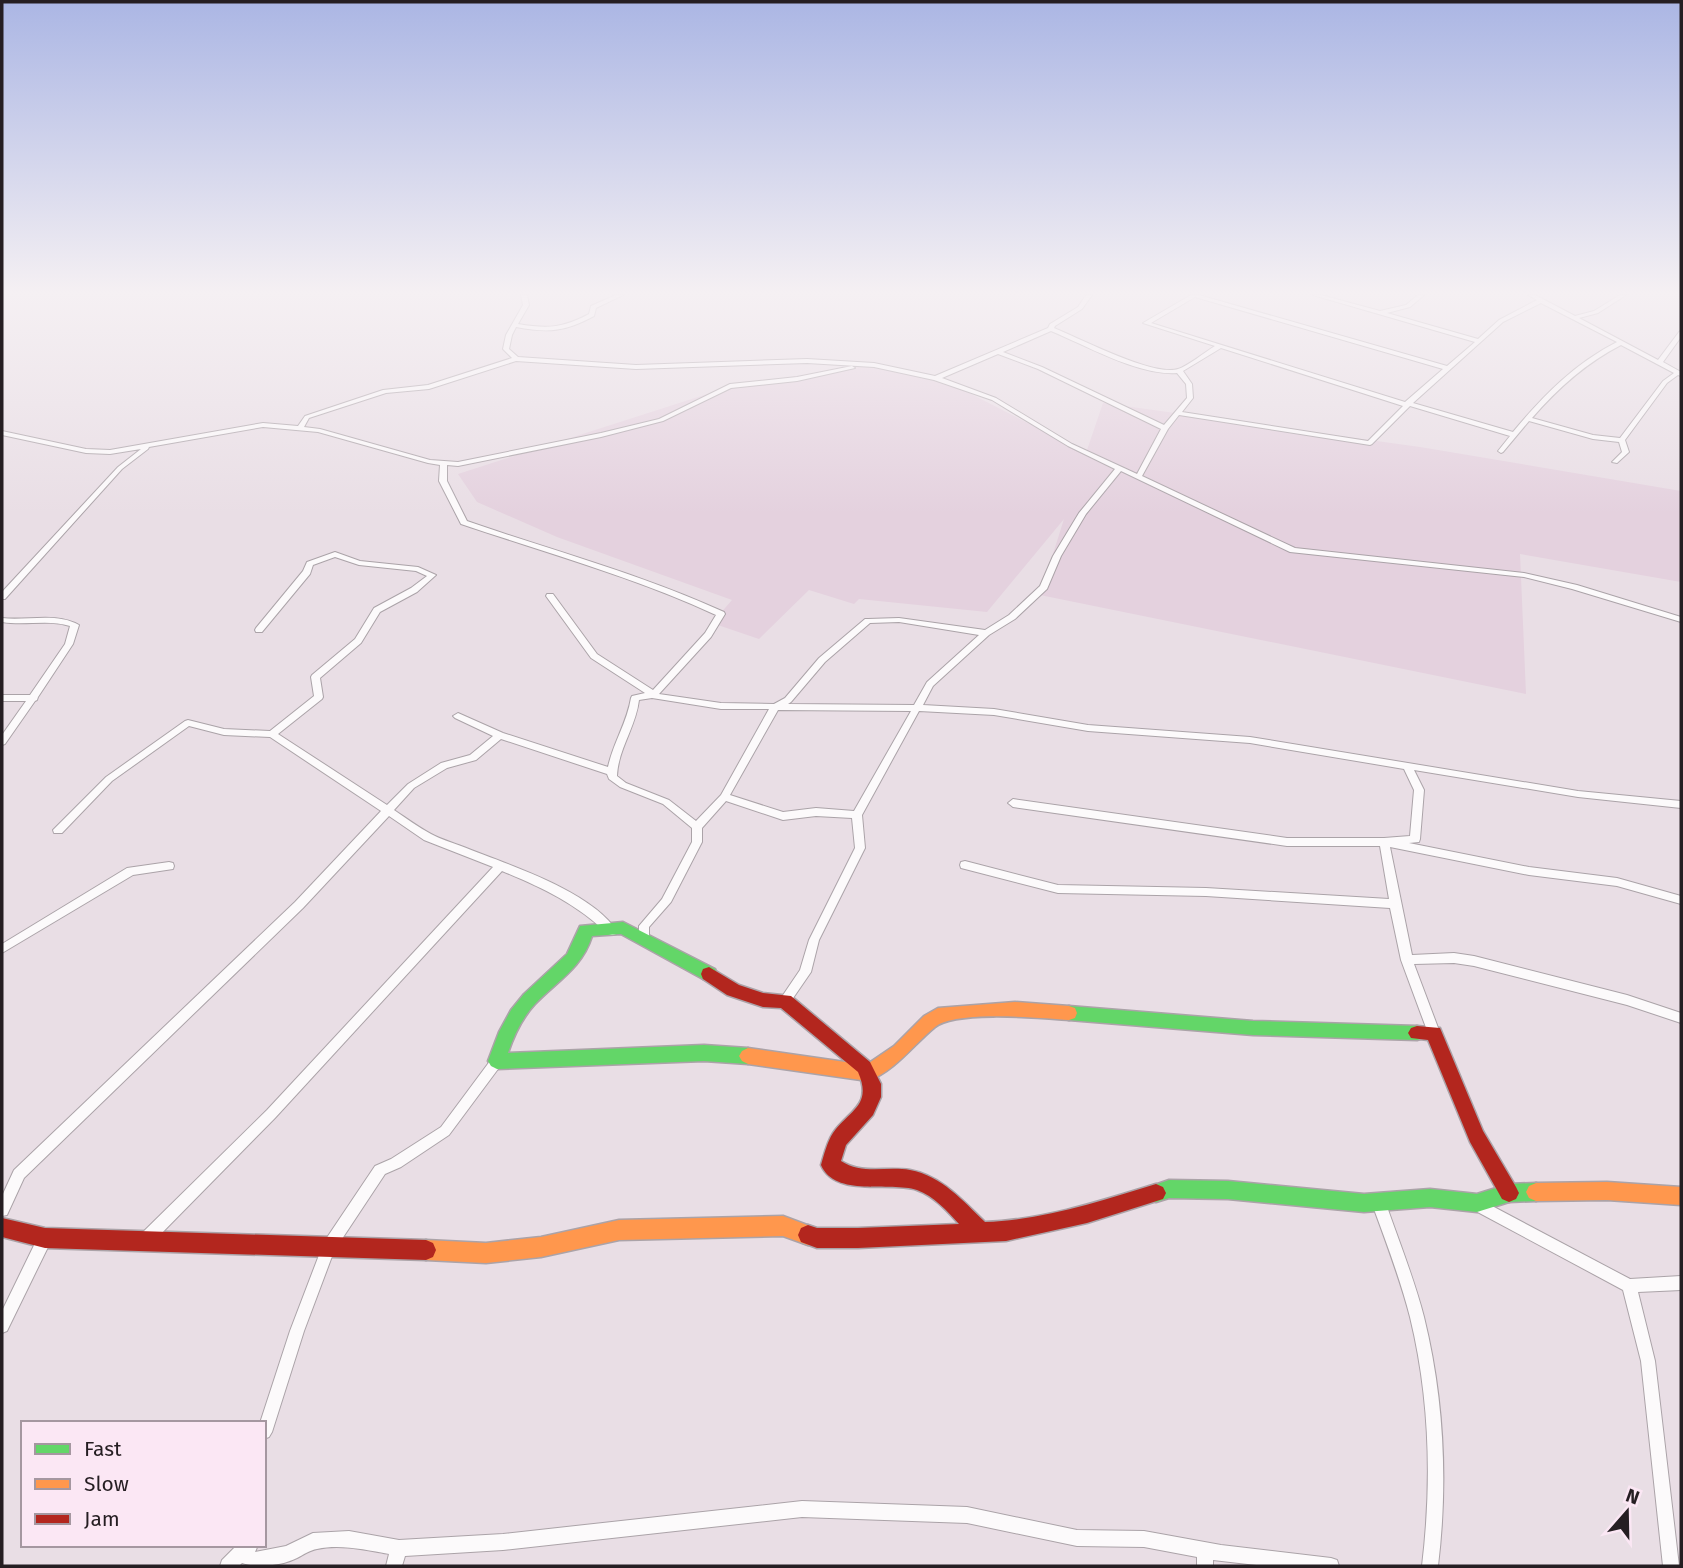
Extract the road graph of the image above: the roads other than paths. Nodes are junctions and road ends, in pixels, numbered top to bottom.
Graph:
1 (487, 368) edge
2 (855, 368) edge
3 (885, 368) edge
4 (959, 368) edge
5 (1034, 368) edge
6 (1151, 368) edge
7 (1184, 368) edge
8 (1292, 368) edge
9 (1577, 368) edge
10 (1449, 369) edge
11 (1179, 371) junction
12 (1679, 373) edge
13 (936, 378) junction
14 (1408, 404) junction
15 (1179, 413) junction
16 (1527, 419) junction
17 (300, 428) junction
18 (1165, 428) junction
19 (2, 433) edge
20 (1514, 435) junction
21 (1622, 440) junction
22 (149, 445) junction
23 (1501, 451) dead end
24 (1615, 462) dead end
25 (444, 463) junction
26 (1119, 468) junction
27 (1138, 478) junction
28 (551, 596) dead end
29 (2, 597) edge
30 (1681, 620) edge
31 (2, 621) edge
32 (259, 631) dead end
33 (986, 633) junction
34 (653, 695) junction
35 (2, 698) edge
36 (34, 698) junction
37 (775, 707) junction
38 (916, 708) junction
39 (458, 716) dead end
40 (272, 734) junction
41 (500, 735) junction
42 (2, 742) edge
43 (1408, 768) junction
44 (612, 772) junction
45 (724, 797) junction
46 (1013, 803) dead end
47 (1681, 804) edge
48 (384, 811) junction
49 (857, 815) junction
50 (697, 827) junction
51 (58, 830) dead end
52 (1384, 842) junction
53 (965, 865) dead end
54 (169, 866) dead end
55 (500, 866) junction
56 (1681, 900) edge
57 (1395, 904) junction
58 (612, 931) junction
59 (644, 938) junction
60 (2, 949) edge
61 (1407, 960) junction
62 (785, 1002) junction
63 (1681, 1018) edge
64 (1434, 1033) junction
65 (497, 1061) junction
66 (868, 1073) junction
67 (1509, 1192) junction
68 (1681, 1196) edge
69 (1378, 1201) junction
70 (1477, 1203) junction
71 (2, 1210) edge
72 (2, 1228) edge
73 (982, 1233) junction
74 (45, 1238) junction
75 (145, 1240) junction
76 (329, 1247) junction
77 (1681, 1283) edge
78 (1629, 1286) junction
79 (2, 1326) edge
80 (266, 1426) edge
81 (247, 1547) edge
82 (248, 1547) edge
83 (399, 1548) junction
84 (1206, 1558) edge
85 (228, 1566) edge
86 (394, 1566) edge
87 (1331, 1566) edge
88 (1430, 1566) edge
89 (1671, 1566) edge

1 - 17 street
2 - 25 street
3 - 13 street
4 - 13 street
5 - 18 street
6 - 11 street
7 - 11 street
8 - 14 street
9 - 16 street
10 - 14 street
11 - 15 street
12 - 21 street
13 - 26 street
14 - 15 street
14 - 20 street
15 - 18 street
16 - 20 street
16 - 21 street
17 - 22 street
17 - 25 street
18 - 27 street
19 - 22 street
20 - 23 street
21 - 24 street
22 - 29 street
25 - 34 street
26 - 27 street
26 - 33 street
27 - 30 street
28 - 34 street
31 - 36 street
32 - 40 street
33 - 37 street
33 - 38 street
34 - 37 street
34 - 44 street
35 - 36 street
36 - 42 street
37 - 38 street
37 - 45 street
38 - 43 street
38 - 49 street
39 - 41 street
40 - 48 street
40 - 51 street
41 - 44 street
41 - 48 street
43 - 47 street
43 - 52 street
44 - 50 street
45 - 49 street
45 - 50 street
46 - 52 street
48 - 55 street
48 - 71 street
49 - 62 street
50 - 59 street
52 - 56 street
52 - 57 street
53 - 57 street
54 - 60 street
55 - 58 street
55 - 75 street
57 - 61 street
58 - 59 street
58 - 65 street
59 - 62 street
61 - 63 street
61 - 64 street
62 - 66 street
64 - 66 street
64 - 67 street
65 - 66 street
65 - 76 street
66 - 73 street
67 - 68 street
67 - 70 street
69 - 70 street
69 - 73 street
69 - 88 street
70 - 78 street
72 - 74 street
73 - 76 street
74 - 75 street
74 - 79 street
75 - 76 street
76 - 80 street
77 - 78 street
78 - 89 street
81 - 85 street
82 - 83 street
83 - 84 street
83 - 86 street
84 - 87 street

